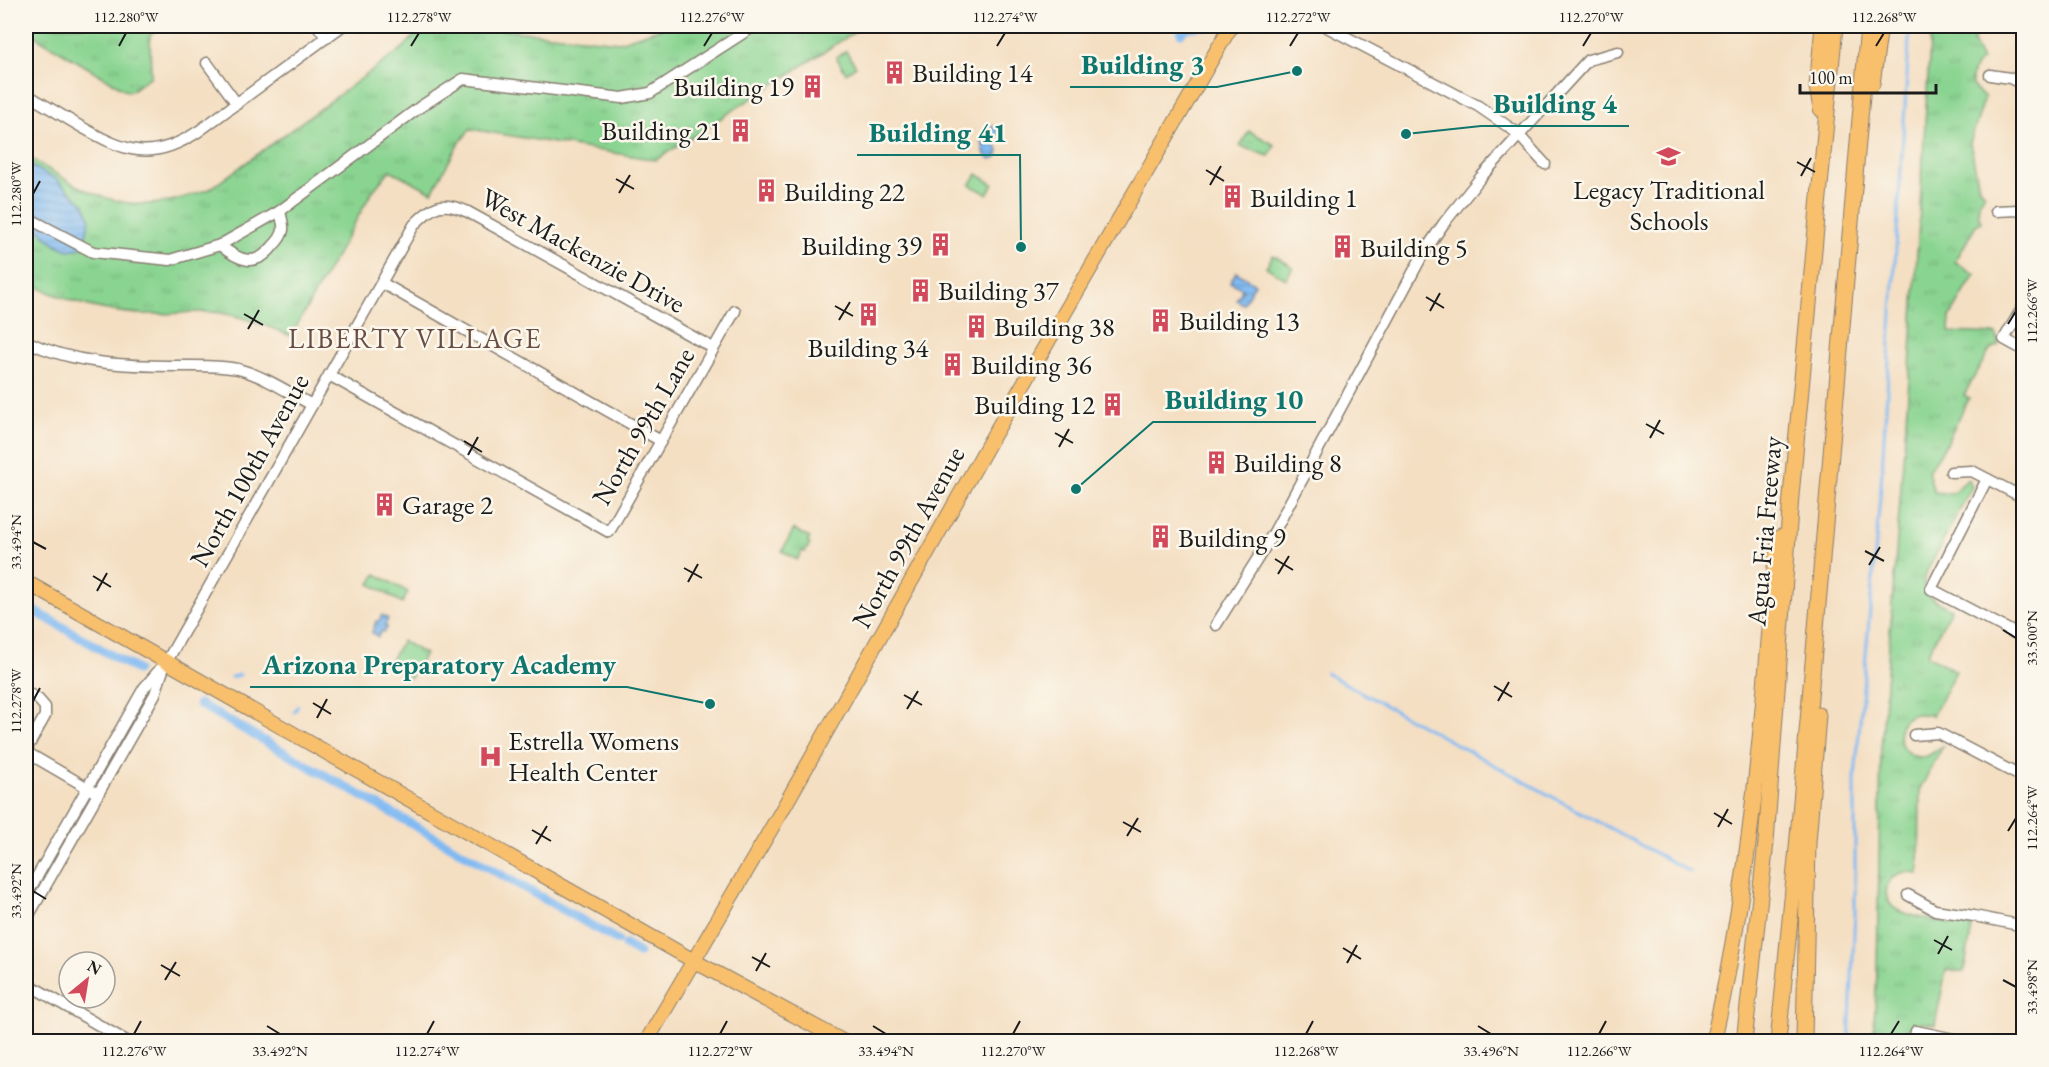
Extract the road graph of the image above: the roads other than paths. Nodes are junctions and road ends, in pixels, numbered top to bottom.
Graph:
1 (318, 26) edge
2 (342, 26) edge
3 (754, 26) edge
4 (1231, 26) edge
5 (1325, 26) edge
6 (1823, 26) edge
7 (1835, 26) edge
8 (1868, 26) edge
9 (1880, 26) edge
10 (326, 38) junction
11 (1618, 52) dead end
12 (207, 63) dead end
13 (1990, 75) dead end
14 (2024, 85) edge
15 (26, 94) edge
16 (237, 104) junction
17 (1824, 130) junction
18 (1519, 135) junction
19 (1857, 142) junction
20 (1545, 164) dead end
21 (428, 210) joint
22 (280, 211) junction
23 (1996, 211) dead end
24 (2024, 213) edge
25 (26, 217) edge
26 (220, 245) junction
27 (382, 283) junction
28 (2024, 305) edge
29 (735, 311) dead end
30 (26, 341) edge
31 (713, 348) junction
32 (2024, 350) edge
33 (329, 375) junction
34 (312, 405) junction
35 (661, 441) junction
36 (1951, 472) dead end
37 (1987, 479) junction
38 (1791, 496) junction
39 (2024, 498) edge
40 (1826, 506) junction
41 (26, 582) edge
42 (1216, 624) dead end
43 (2024, 638) edge
44 (166, 661) junction
45 (26, 692) edge
46 (1914, 735) dead end
47 (26, 751) edge
48 (2024, 778) edge
49 (88, 788) junction
50 (99, 794) junction
51 (1908, 894) dead end
52 (26, 896) edge
53 (26, 920) edge
54 (2024, 926) edge
55 (694, 961) junction
56 (26, 983) edge
57 (1915, 1036) edge
58 (128, 1041) edge
59 (646, 1041) edge
60 (844, 1041) edge
61 (1713, 1041) edge
62 (1744, 1041) edge
63 (1778, 1041) edge
64 (1804, 1041) edge
65 (1968, 1041) edge

1 - 10 street
2 - 10 street
3 - 22 street
4 - 55 main road, North 99th Avenue
5 - 18 street
6 - 17 highway
7 - 17 highway, Agua Fria Freeway
8 - 19 highway
9 - 19 highway
10 - 16 street
11 - 18 street
12 - 16 street
13 - 14 street
15 - 16 street
17 - 38 highway, Agua Fria Freeway
18 - 20 street
18 - 42 street
19 - 40 highway
21 - 27 street, North 100th Avenue
21 - 31 street, West Mackenzie Drive
22 - 26 street
22 - 26 street
23 - 24 street
25 - 26 street
27 - 33 street, North 100th Avenue
27 - 35 street
28 - 32 street
29 - 31 street, North 99th Lane
30 - 34 street
31 - 35 street, North 99th Lane
33 - 34 street, North 100th Avenue
33 - 35 street, North 99th Lane
34 - 44 street, North 100th Avenue
36 - 37 street
37 - 39 street
37 - 43 street
38 - 61 highway
38 - 62 highway, Agua Fria Freeway
40 - 63 highway
40 - 64 highway
41 - 44 main road
44 - 49 street
44 - 50 street
44 - 55 main road
45 - 47 street
46 - 48 street
47 - 49 street
49 - 50 street
49 - 52 street
50 - 53 street
51 - 54 street
55 - 59 main road, North 99th Avenue
55 - 60 main road
56 - 58 street
57 - 65 street

